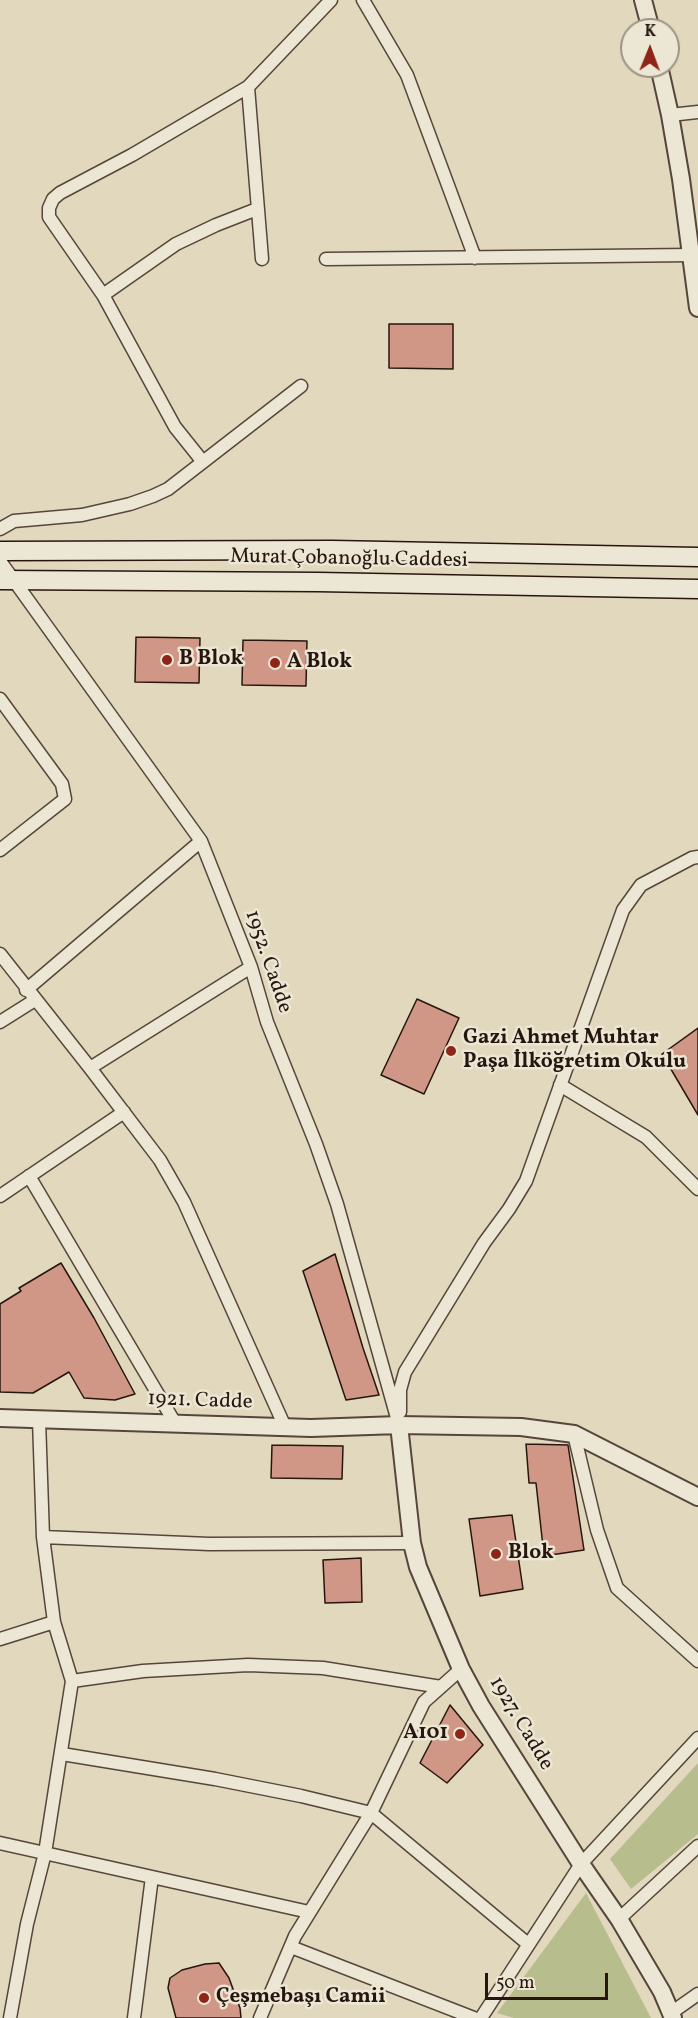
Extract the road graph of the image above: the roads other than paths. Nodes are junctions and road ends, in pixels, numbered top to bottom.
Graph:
1 (331, 0) edge
2 (363, 0) edge
3 (643, 0) edge
4 (648, 18) edge
5 (662, 78) edge
6 (248, 87) junction
7 (698, 112) edge
8 (670, 115) junction
9 (257, 209) junction
10 (691, 255) junction
11 (475, 258) junction
12 (262, 259) dead end
13 (326, 259) dead end
14 (103, 295) junction
15 (698, 308) edge
16 (300, 386) dead end
17 (203, 462) junction
18 (0, 529) edge
19 (0, 551) edge
20 (698, 557) edge
21 (0, 561) edge
22 (6, 580) edge
23 (698, 589) edge
24 (0, 699) edge
25 (201, 841) junction
26 (0, 850) edge
27 (698, 857) edge
28 (0, 954) edge
29 (250, 967) junction
30 (26, 990) junction
31 (35, 1000) junction
32 (0, 1022) edge
33 (90, 1068) junction
34 (560, 1085) junction
35 (124, 1112) junction
36 (29, 1176) junction
37 (698, 1189) edge
38 (0, 1196) edge
39 (0, 1418) edge
40 (39, 1420) junction
41 (175, 1423) junction
42 (399, 1425) junction
43 (285, 1427) junction
44 (574, 1434) junction
45 (698, 1497) edge
46 (43, 1537) junction
47 (412, 1543) junction
48 (54, 1622) junction
49 (0, 1639) edge
50 (698, 1661) edge
51 (461, 1669) junction
52 (72, 1681) junction
53 (441, 1687) junction
54 (698, 1738) edge
55 (62, 1754) junction
56 (371, 1813) junction
57 (0, 1843) edge
58 (698, 1846) edge
59 (45, 1853) junction
60 (580, 1864) junction
61 (152, 1877) junction
62 (309, 1912) junction
63 (618, 1919) junction
64 (528, 1944) junction
65 (291, 1947) junction
66 (698, 1994) edge
67 (672, 2016) edge
68 (10, 2018) edge
69 (134, 2018) edge
70 (260, 2018) edge
71 (474, 2018) edge
72 (481, 2018) edge

1 - 6 street
2 - 11 street
3 - 4 street
5 - 8 street
6 - 9 street
6 - 14 street
7 - 8 street
8 - 10 street
9 - 12 street
9 - 14 street
10 - 11 street
10 - 15 street
11 - 13 street
14 - 17 street
16 - 17 street
17 - 18 street
19 - 20 main road, Murat Çobanoğlu Caddesi
21 - 22 street, 1952. Cadde
22 - 23 main road, Murat Çobanoğlu Caddesi
22 - 25 street, 1952. Cadde
24 - 26 street
25 - 29 street, 1952. Cadde
25 - 30 street
27 - 34 street
28 - 30 street
29 - 33 street
29 - 42 street, 1952. Cadde
30 - 31 street
31 - 32 street
31 - 33 street
33 - 35 street
34 - 37 street
34 - 42 street
35 - 36 street
35 - 43 street
36 - 38 street
36 - 41 street
39 - 40 street, 1921. Cadde
40 - 41 street, 1921. Cadde
40 - 46 street
41 - 43 street, 1921. Cadde
42 - 43 street, 1921. Cadde
42 - 44 street, 1921. Cadde
42 - 47 street, 1927. Cadde
44 - 45 street
44 - 50 street
46 - 47 street
46 - 48 street
47 - 51 street, 1927. Cadde
48 - 49 street
48 - 52 street
51 - 53 street
51 - 60 street, 1927. Cadde
52 - 53 street
52 - 55 street
53 - 56 street
54 - 60 street
55 - 56 street
55 - 59 street
56 - 62 street
56 - 64 street
57 - 59 street
58 - 63 street
59 - 61 street
59 - 68 street
60 - 63 street, 1927. Cadde
60 - 64 street
61 - 62 street
61 - 69 street
62 - 65 street
63 - 67 street, 1927. Cadde
64 - 72 street
65 - 70 street
65 - 71 street
66 - 67 street

